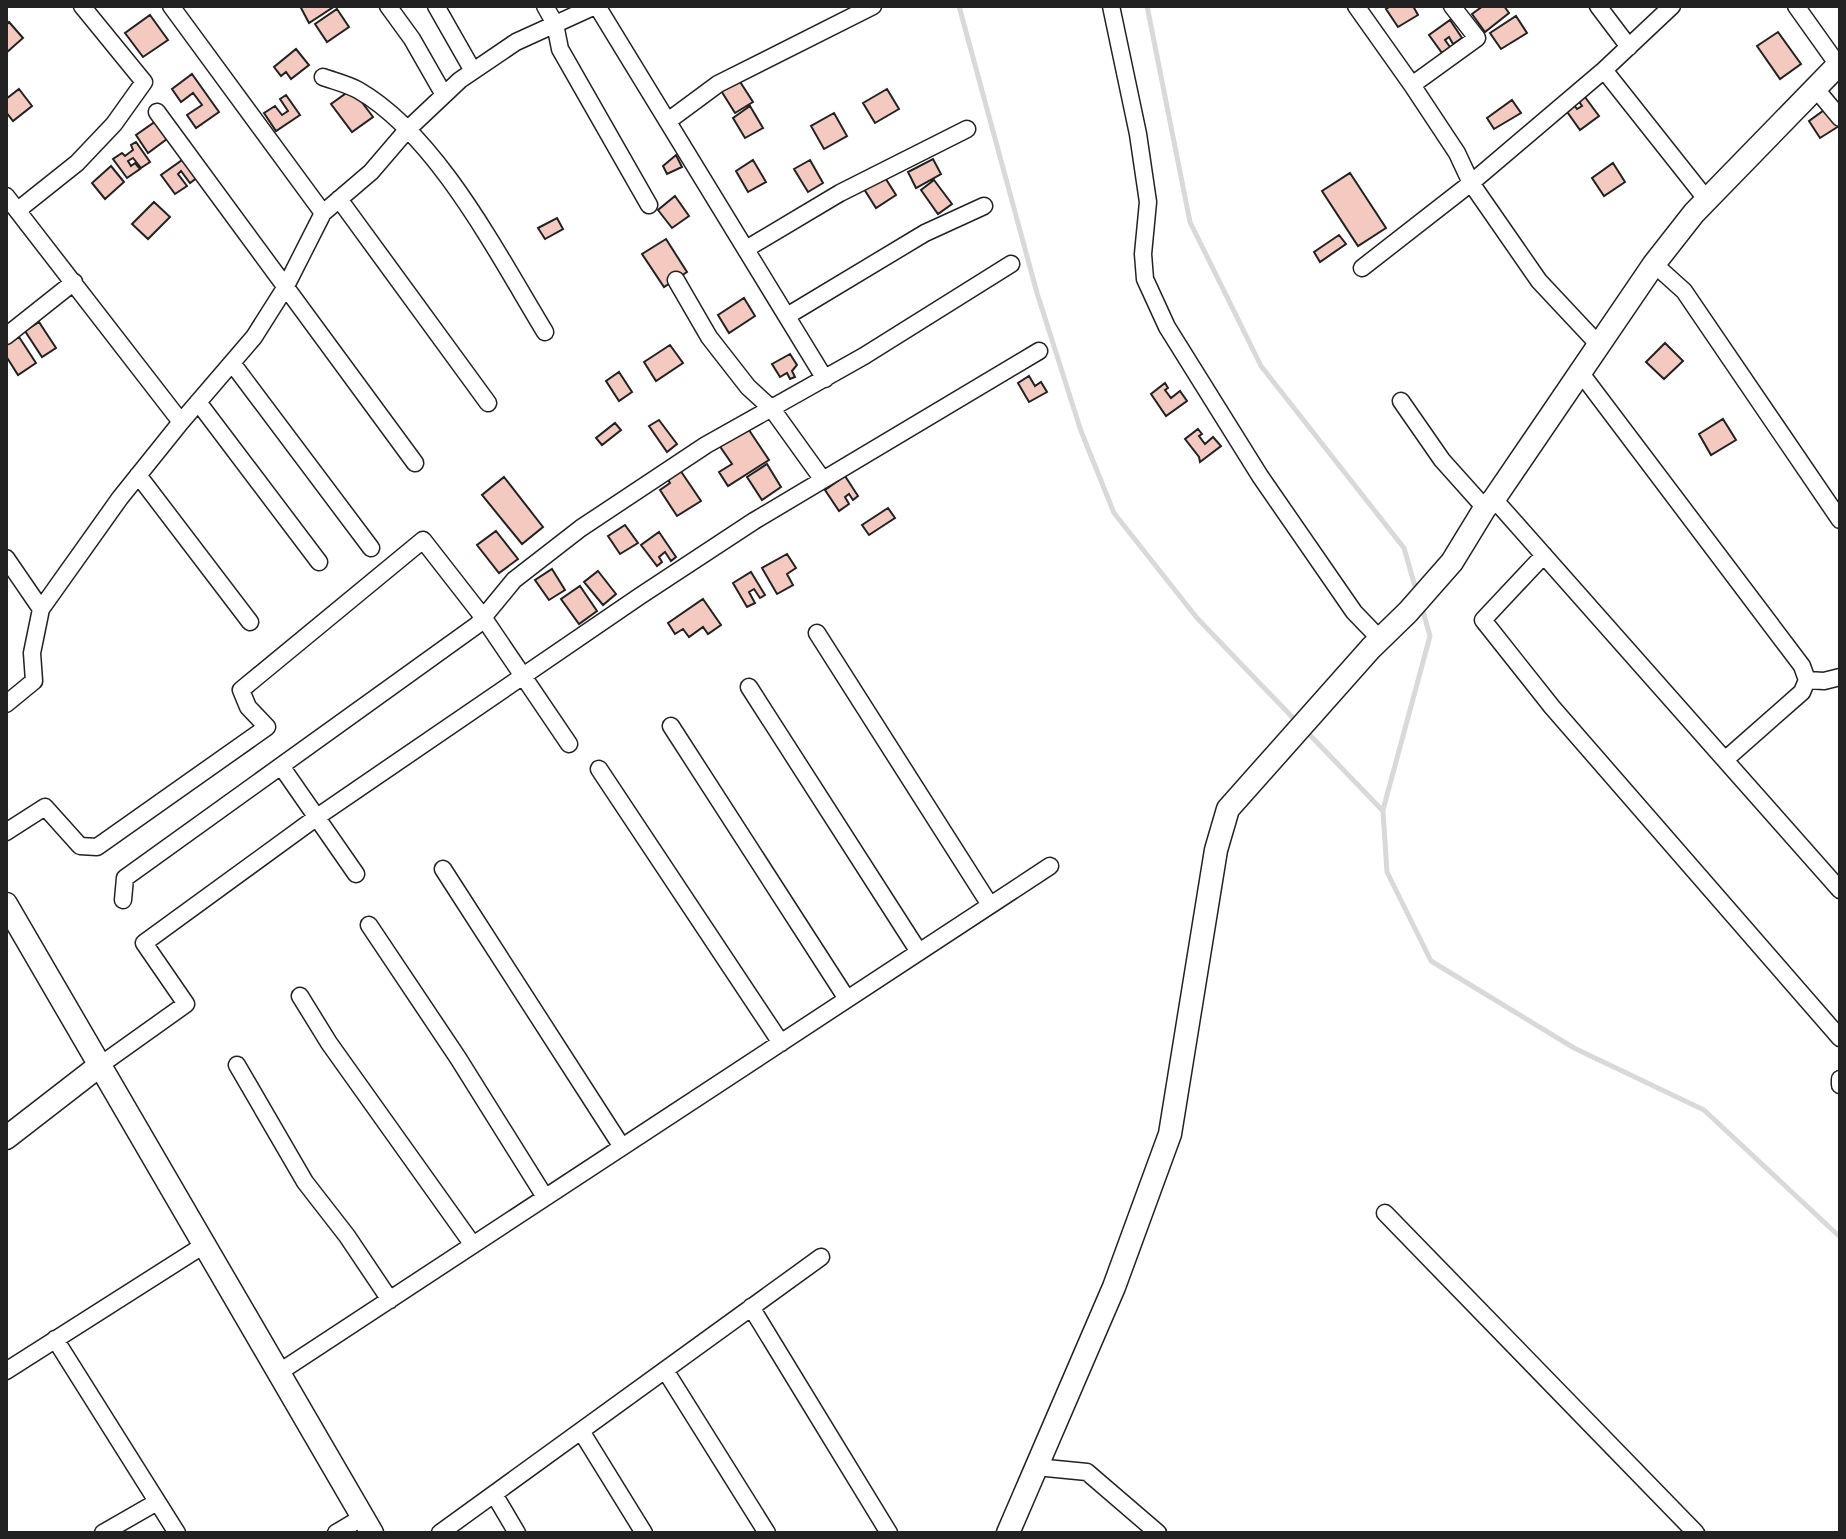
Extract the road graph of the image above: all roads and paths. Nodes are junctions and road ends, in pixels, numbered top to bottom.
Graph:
1 (82, 6) edge
2 (171, 6) edge
3 (388, 6) edge
4 (436, 6) edge
5 (545, 6) edge
6 (596, 6) edge
7 (873, 6) edge
8 (1111, 6) edge
9 (1356, 6) edge
10 (1452, 6) edge
11 (1598, 6) edge
12 (1672, 6) edge
13 (1796, 6) edge
14 (555, 24) junction
15 (1629, 47) junction
16 (1839, 64) edge
17 (1604, 70) junction
18 (473, 71) junction
19 (323, 77) dead end
20 (1412, 85) junction
21 (1816, 89) junction
22 (444, 95) junction
23 (157, 112) dead end
24 (1840, 118) edge
25 (668, 121) junction
26 (967, 129) dead end
27 (407, 130) junction
28 (1471, 183) junction
29 (6, 196) edge
30 (339, 199) junction
31 (1707, 200) junction
32 (649, 205) dead end
33 (984, 206) dead end
34 (18, 210) junction
35 (323, 213) junction
36 (746, 249) junction
37 (1011, 264) dead end
38 (1654, 264) junction
39 (1362, 268) dead end
40 (676, 280) dead end
41 (74, 282) junction
42 (285, 288) junction
43 (787, 316) junction
44 (545, 332) dead end
45 (6, 336) edge
46 (1599, 345) junction
47 (1039, 351) dead end
48 (232, 363) junction
49 (1580, 372) junction
50 (825, 379) junction
51 (1401, 401) dead end
52 (198, 402) junction
53 (488, 403) dead end
54 (772, 409) junction
55 (181, 422) junction
56 (415, 463) dead end
57 (138, 475) junction
58 (823, 480) junction
59 (1489, 504) junction
60 (1840, 520) edge
61 (371, 548) dead end
62 (1544, 555) junction
63 (6, 558) edge
64 (319, 562) dead end
65 (41, 609) junction
66 (483, 617) junction
67 (250, 622) dead end
68 (817, 633) dead end
69 (1380, 639) junction
70 (523, 676) junction
71 (1840, 677) edge
72 (1807, 680) junction
73 (749, 687) dead end
74 (6, 704) edge
75 (671, 726) dead end
76 (569, 744) dead end
77 (1726, 759) junction
78 (281, 766) junction
79 (599, 769) dead end
80 (317, 817) junction
81 (6, 832) edge
82 (1050, 866) dead end
83 (443, 869) dead end
84 (356, 874) dead end
85 (1840, 890) edge
86 (123, 900) dead end
87 (6, 904) edge
88 (990, 905) junction
89 (369, 925) dead end
90 (919, 952) junction
91 (300, 996) dead end
92 (847, 999) junction
93 (1840, 1038) edge
94 (781, 1043) junction
95 (237, 1065) dead end
96 (99, 1066) junction
97 (6, 1138) edge
98 (622, 1147) junction
99 (545, 1197) junction
100 (1385, 1213) dead end
101 (204, 1245) junction
102 (473, 1245) junction
103 (821, 1257) dead end
104 (390, 1300) junction
105 (751, 1307) junction
106 (55, 1339) junction
107 (665, 1370) junction
108 (6, 1371) edge
109 (278, 1373) junction
110 (581, 1431) junction
111 (1036, 1467) junction
112 (494, 1494) junction
113 (157, 1502) junction
114 (368, 1525) edge
115 (103, 1533) edge
116 (177, 1533) edge
117 (336, 1533) edge
118 (440, 1533) edge
119 (517, 1533) edge
120 (644, 1533) edge
121 (767, 1533) edge
122 (889, 1533) edge
123 (1008, 1533) edge
124 (1158, 1533) edge
125 (1696, 1533) edge

1 - 34 street
2 - 35 street
3 - 22 street
4 - 18 street
5 - 14 street
6 - 14 street
6 - 25 street
7 - 25 street
8 - 69 street
9 - 20 street
10 - 20 street
11 - 15 street
12 - 15 street
13 - 16 street
14 - 18 street
14 - 32 street
15 - 17 street
16 - 21 street
17 - 28 street
17 - 31 street
18 - 22 street
19 - 27 street
20 - 28 street
21 - 24 street
21 - 31 street
22 - 27 street
23 - 42 street
25 - 36 street
26 - 36 street
27 - 30 street
27 - 44 street
28 - 39 street
28 - 46 street
29 - 34 street
30 - 35 street
30 - 53 street
31 - 38 street
33 - 43 street
34 - 41 street
35 - 42 street
36 - 43 street
37 - 50 street
38 - 46 street
38 - 60 street
40 - 54 street
41 - 45 street
41 - 55 street
42 - 48 street
42 - 56 street
43 - 50 street
46 - 49 street
47 - 58 street
48 - 52 street
48 - 61 street
49 - 59 street
49 - 72 street
50 - 54 street
51 - 59 street
52 - 55 street
52 - 64 street
54 - 58 street
54 - 66 street
55 - 57 street
57 - 65 street
57 - 67 street
58 - 70 street
59 - 62 street
59 - 69 street
62 - 77 street
62 - 93 street
63 - 65 street
65 - 74 street
66 - 70 street
66 - 78 street
66 - 81 street
68 - 88 street
69 - 111 street
70 - 76 street
70 - 80 street
71 - 72 street
72 - 77 street
73 - 90 street
75 - 92 street
77 - 85 street
78 - 80 street
78 - 86 street
79 - 94 street
80 - 84 street
80 - 96 street
82 - 88 street
83 - 98 street
87 - 96 street
88 - 90 street
89 - 99 street
90 - 92 street
91 - 102 street
92 - 94 street
94 - 98 street
95 - 104 street
96 - 97 street
96 - 101 street
98 - 99 street
99 - 102 street
100 - 125 street
101 - 106 street
101 - 109 street
102 - 104 street
103 - 105 street
104 - 109 street
105 - 107 street
105 - 122 street
106 - 108 street
106 - 113 street
107 - 110 street
107 - 121 street
109 - 114 street
110 - 112 street
110 - 120 street
111 - 123 street
111 - 124 street
112 - 118 street
112 - 119 street
113 - 115 street
113 - 116 street
114 - 117 street

